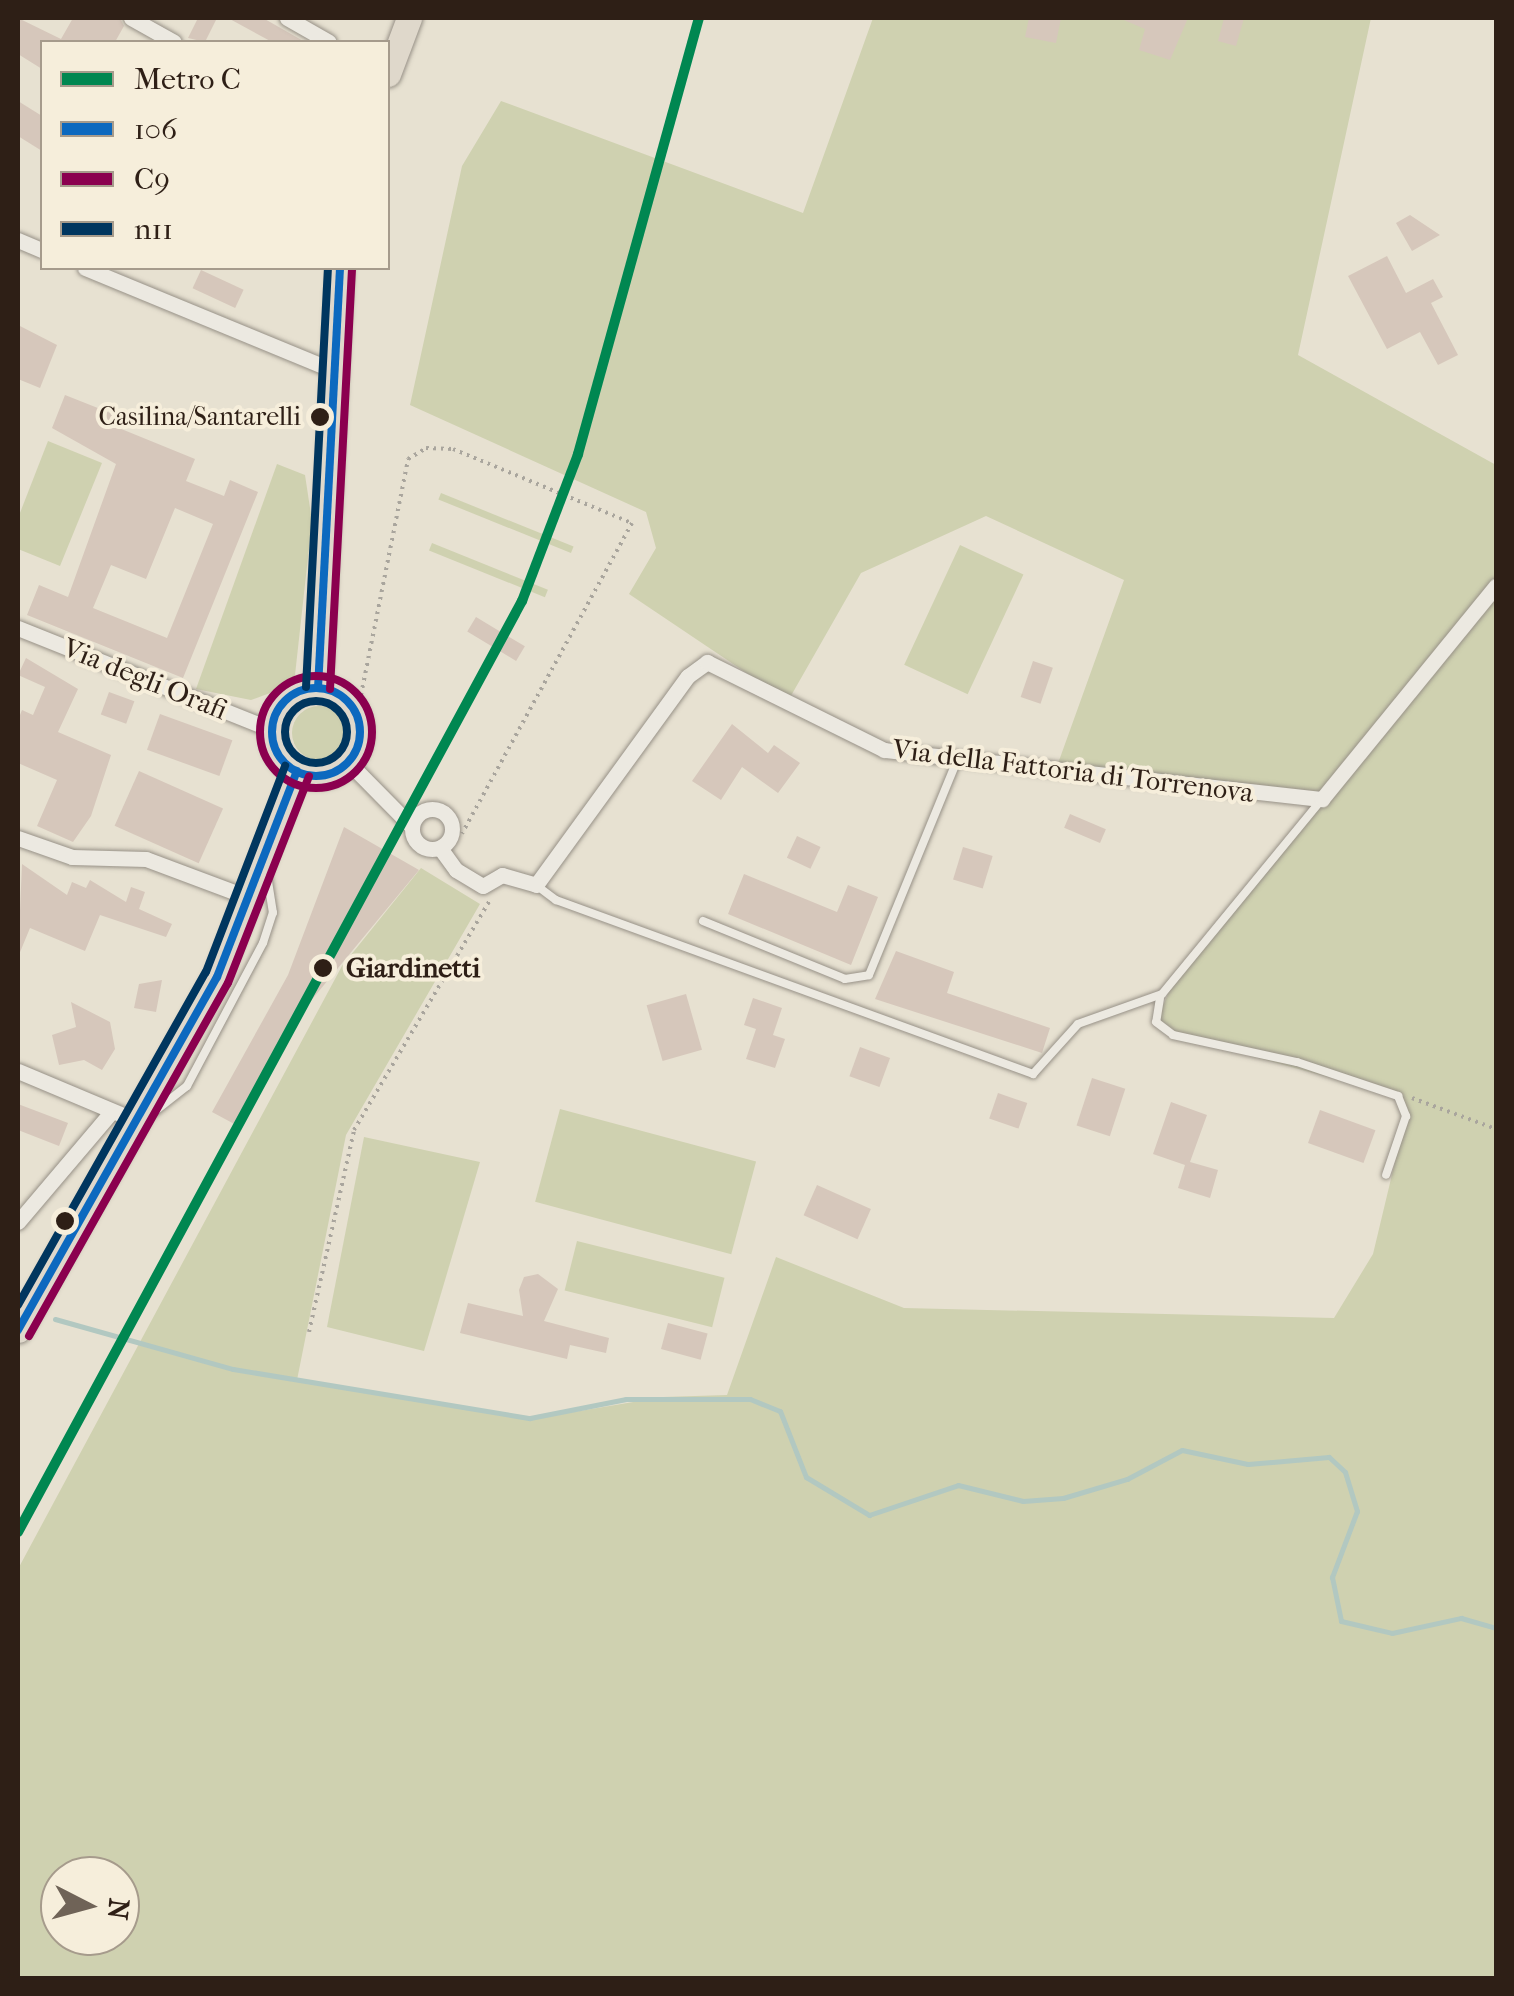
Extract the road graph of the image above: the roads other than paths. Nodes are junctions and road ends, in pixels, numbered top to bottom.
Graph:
1 (131, 18) edge
2 (286, 18) edge
3 (409, 18) edge
4 (170, 40) edge
5 (325, 40) edge
6 (390, 64) edge
7 (90, 270) edge
8 (340, 270) edge
9 (330, 369) junction
10 (1496, 586) edge
11 (18, 628) edge
12 (318, 688) junction
13 (273, 730) junction
14 (958, 758) junction
15 (348, 762) junction
16 (297, 771) junction
17 (1322, 799) junction
18 (412, 827) junction
19 (18, 838) edge
20 (440, 848) junction
21 (266, 866) junction
22 (536, 885) junction
23 (253, 898) junction
24 (703, 921) dead end
25 (1162, 994) junction
26 (18, 1071) edge
27 (112, 1111) junction
28 (137, 1121) junction
29 (1386, 1175) dead end
30 (18, 1222) edge
31 (18, 1330) edge

1 - 4 street
2 - 5 street
3 - 6 main road
7 - 9 street
8 - 9 main road
9 - 12 main road
10 - 17 street
11 - 13 street, Via degli Orafi
12 - 13 main road
12 - 15 main road
13 - 16 main road
14 - 17 street, Via della Fattoria di Torrenova
14 - 22 street, Via della Fattoria di Torrenova
14 - 24 lane
15 - 16 main road
15 - 18 street
16 - 21 main road
17 - 25 lane
18 - 20 street
18 - 20 street
19 - 23 street
20 - 22 street
21 - 23 main road
21 - 28 lane
22 - 25 lane
23 - 28 main road
25 - 29 lane
26 - 27 street
27 - 28 street
27 - 30 street
28 - 31 main road

